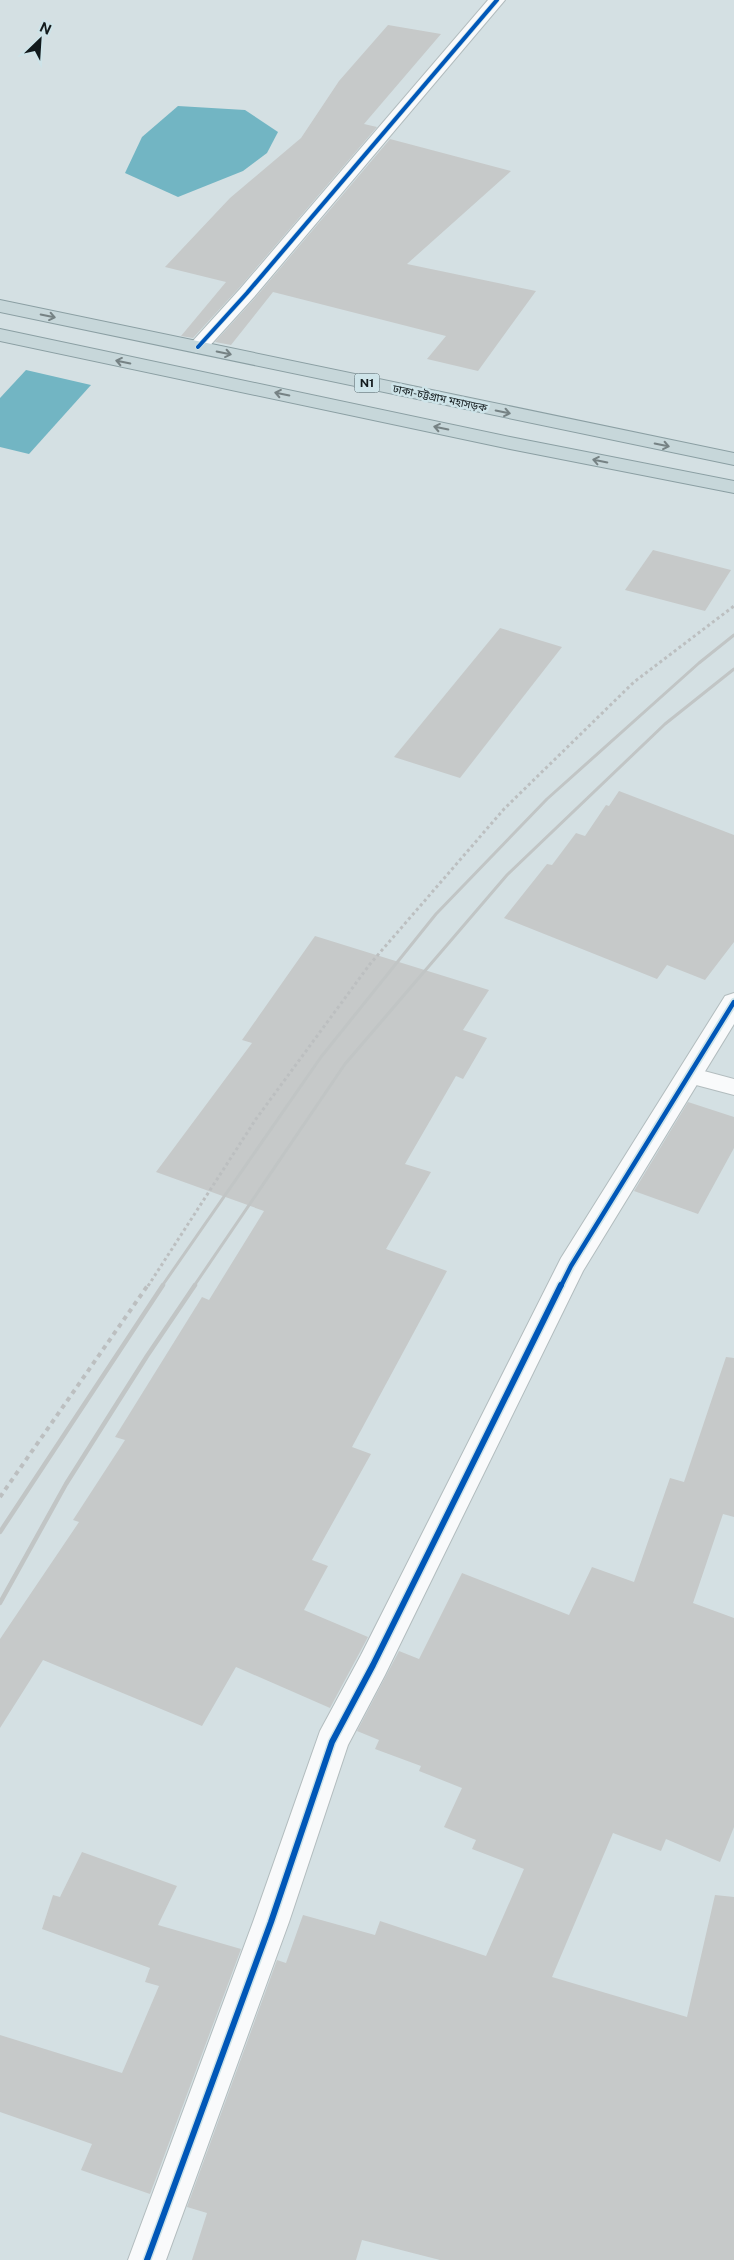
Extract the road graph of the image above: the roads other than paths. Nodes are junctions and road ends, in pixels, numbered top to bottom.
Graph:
1 (497, 0) edge
2 (0, 306) edge
3 (0, 335) edge
4 (198, 347) junction
5 (734, 459) edge
6 (734, 487) edge
7 (734, 1002) edge
8 (689, 1075) junction
9 (734, 1087) edge
10 (147, 2260) edge

1 - 4 street
2 -> 4 highway, ঢাকা-চট্টগ্রাম মহাসড়ক / N1
6 -> 3 highway, N1
4 -> 5 highway, ঢাকা-চট্টগ্রাম মহাসড়ক / N1
7 - 8 street
8 - 9 lane
8 - 10 street

